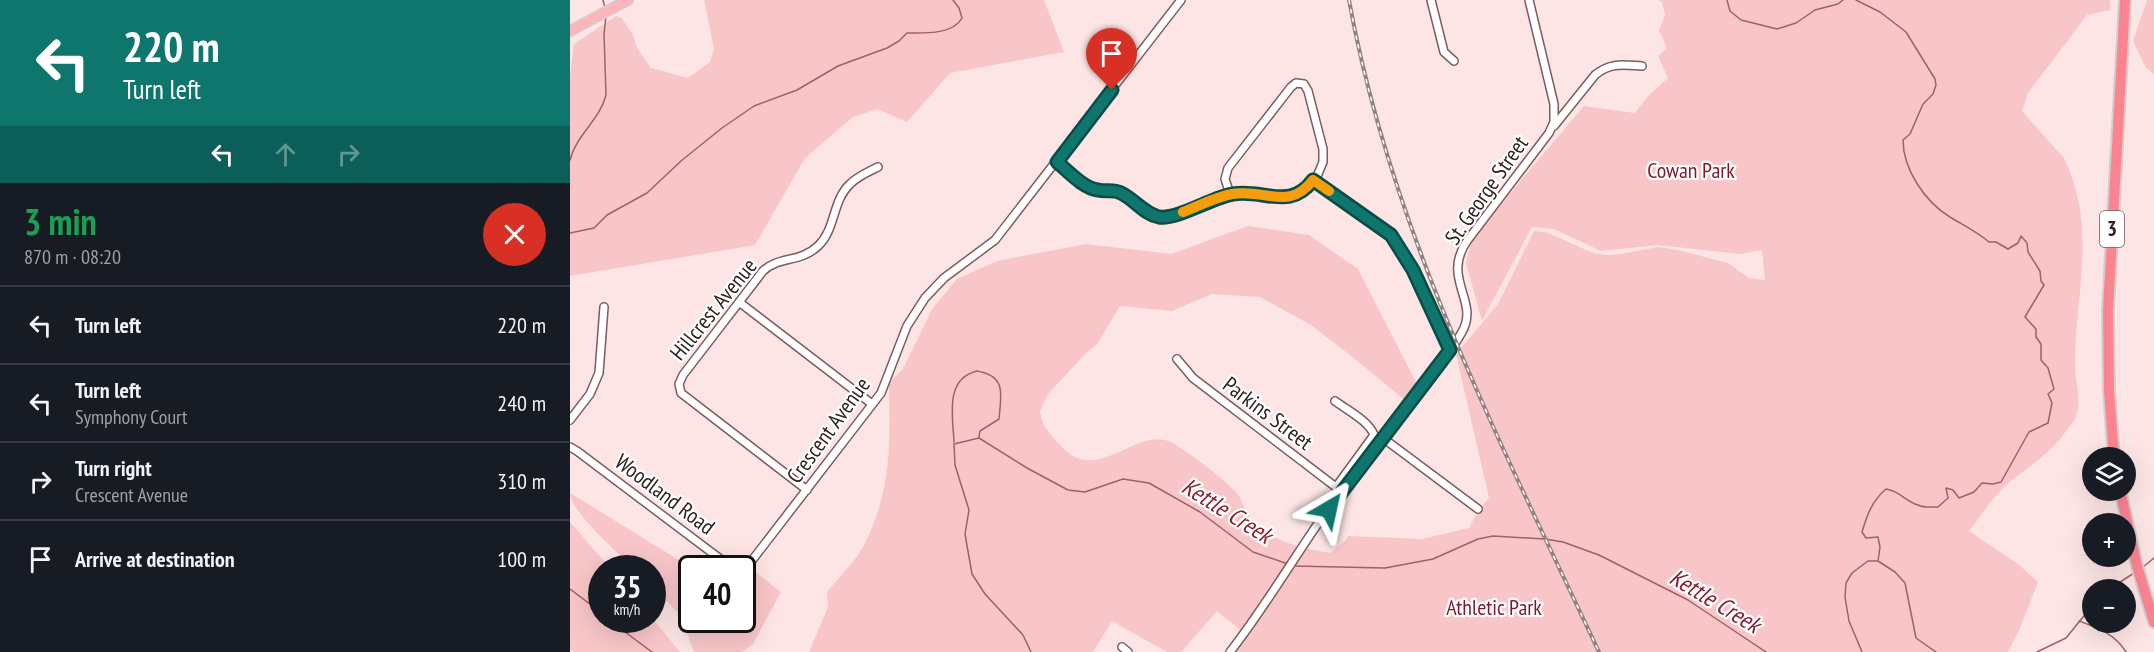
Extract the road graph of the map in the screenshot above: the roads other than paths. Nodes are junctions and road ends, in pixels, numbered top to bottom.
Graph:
1 (1180, 0) edge
2 (1431, 0) edge
3 (1529, 0) edge
4 (2125, 0) edge
5 (625, 2) edge
6 (570, 31) edge
7 (1454, 61) dead end
8 (1642, 66) dead end
9 (1549, 133) junction
10 (1057, 162) junction
11 (878, 167) dead end
12 (1313, 180) junction
13 (1230, 194) junction
14 (739, 302) junction
15 (604, 307) dead end
16 (1450, 350) junction
17 (1177, 359) dead end
18 (1335, 401) dead end
19 (872, 404) junction
20 (570, 420) edge
21 (1383, 438) junction
22 (570, 447) edge
23 (2113, 447) edge
24 (1339, 489) junction
25 (807, 490) junction
26 (2122, 501) edge
27 (1478, 508) dead end
28 (715, 555) edge
29 (756, 556) edge
30 (2154, 622) edge
31 (1230, 652) edge

1 - 10 street, Crescent Avenue
2 - 7 street
3 - 9 street, St. George Street
4 - 23 highway, 3
5 - 6 main road
8 - 9 street
9 - 16 street, St. George Street
10 - 13 street
10 - 19 street, Crescent Avenue
11 - 14 street, Hillcrest Avenue
12 - 13 street
12 - 13 street
12 - 16 street
14 - 19 street
14 - 25 street, Hillcrest Avenue
15 - 20 street
16 - 21 street, St. George Street
17 - 24 street, Parkins Street
18 - 24 street
19 - 25 street, Crescent Avenue
21 - 24 street, St. George Street
21 - 27 street
22 - 28 street, Woodland Road
24 - 31 street, St. George Street
25 - 29 street, Crescent Avenue
26 - 30 highway

